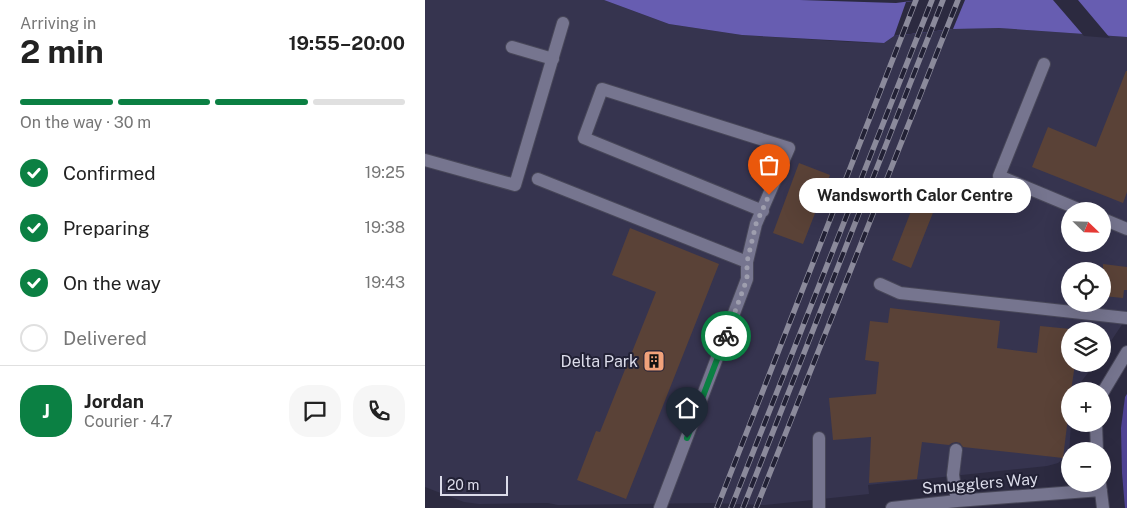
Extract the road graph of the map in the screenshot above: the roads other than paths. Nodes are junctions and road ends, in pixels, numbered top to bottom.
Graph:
1 (563, 23) dead end
2 (512, 47) dead end
3 (553, 59) junction
4 (1044, 64) dead end
5 (425, 160) edge
6 (538, 179) dead end
7 (1061, 202) edge
8 (763, 210) junction
9 (1111, 222) edge
10 (1127, 229) edge
11 (747, 262) junction
12 (880, 284) dead end
13 (1127, 318) edge
14 (1127, 352) edge
15 (1109, 382) edge
16 (819, 438) dead end
17 (956, 450) dead end
18 (1061, 491) edge
19 (1101, 492) edge
20 (957, 501) junction
21 (660, 508) edge
22 (819, 508) edge
23 (892, 508) edge
24 (1103, 508) edge

1 - 3 street
2 - 3 street
3 - 5 street
4 - 7 street
6 - 11 street
8 - 8 street
8 - 11 street
9 - 10 street
11 - 21 street
12 - 13 street
14 - 15 street
16 - 22 street
17 - 20 street
18 - 20 street, Smugglers Way
19 - 24 street, Smugglers Way
20 - 23 street, Smugglers Way

